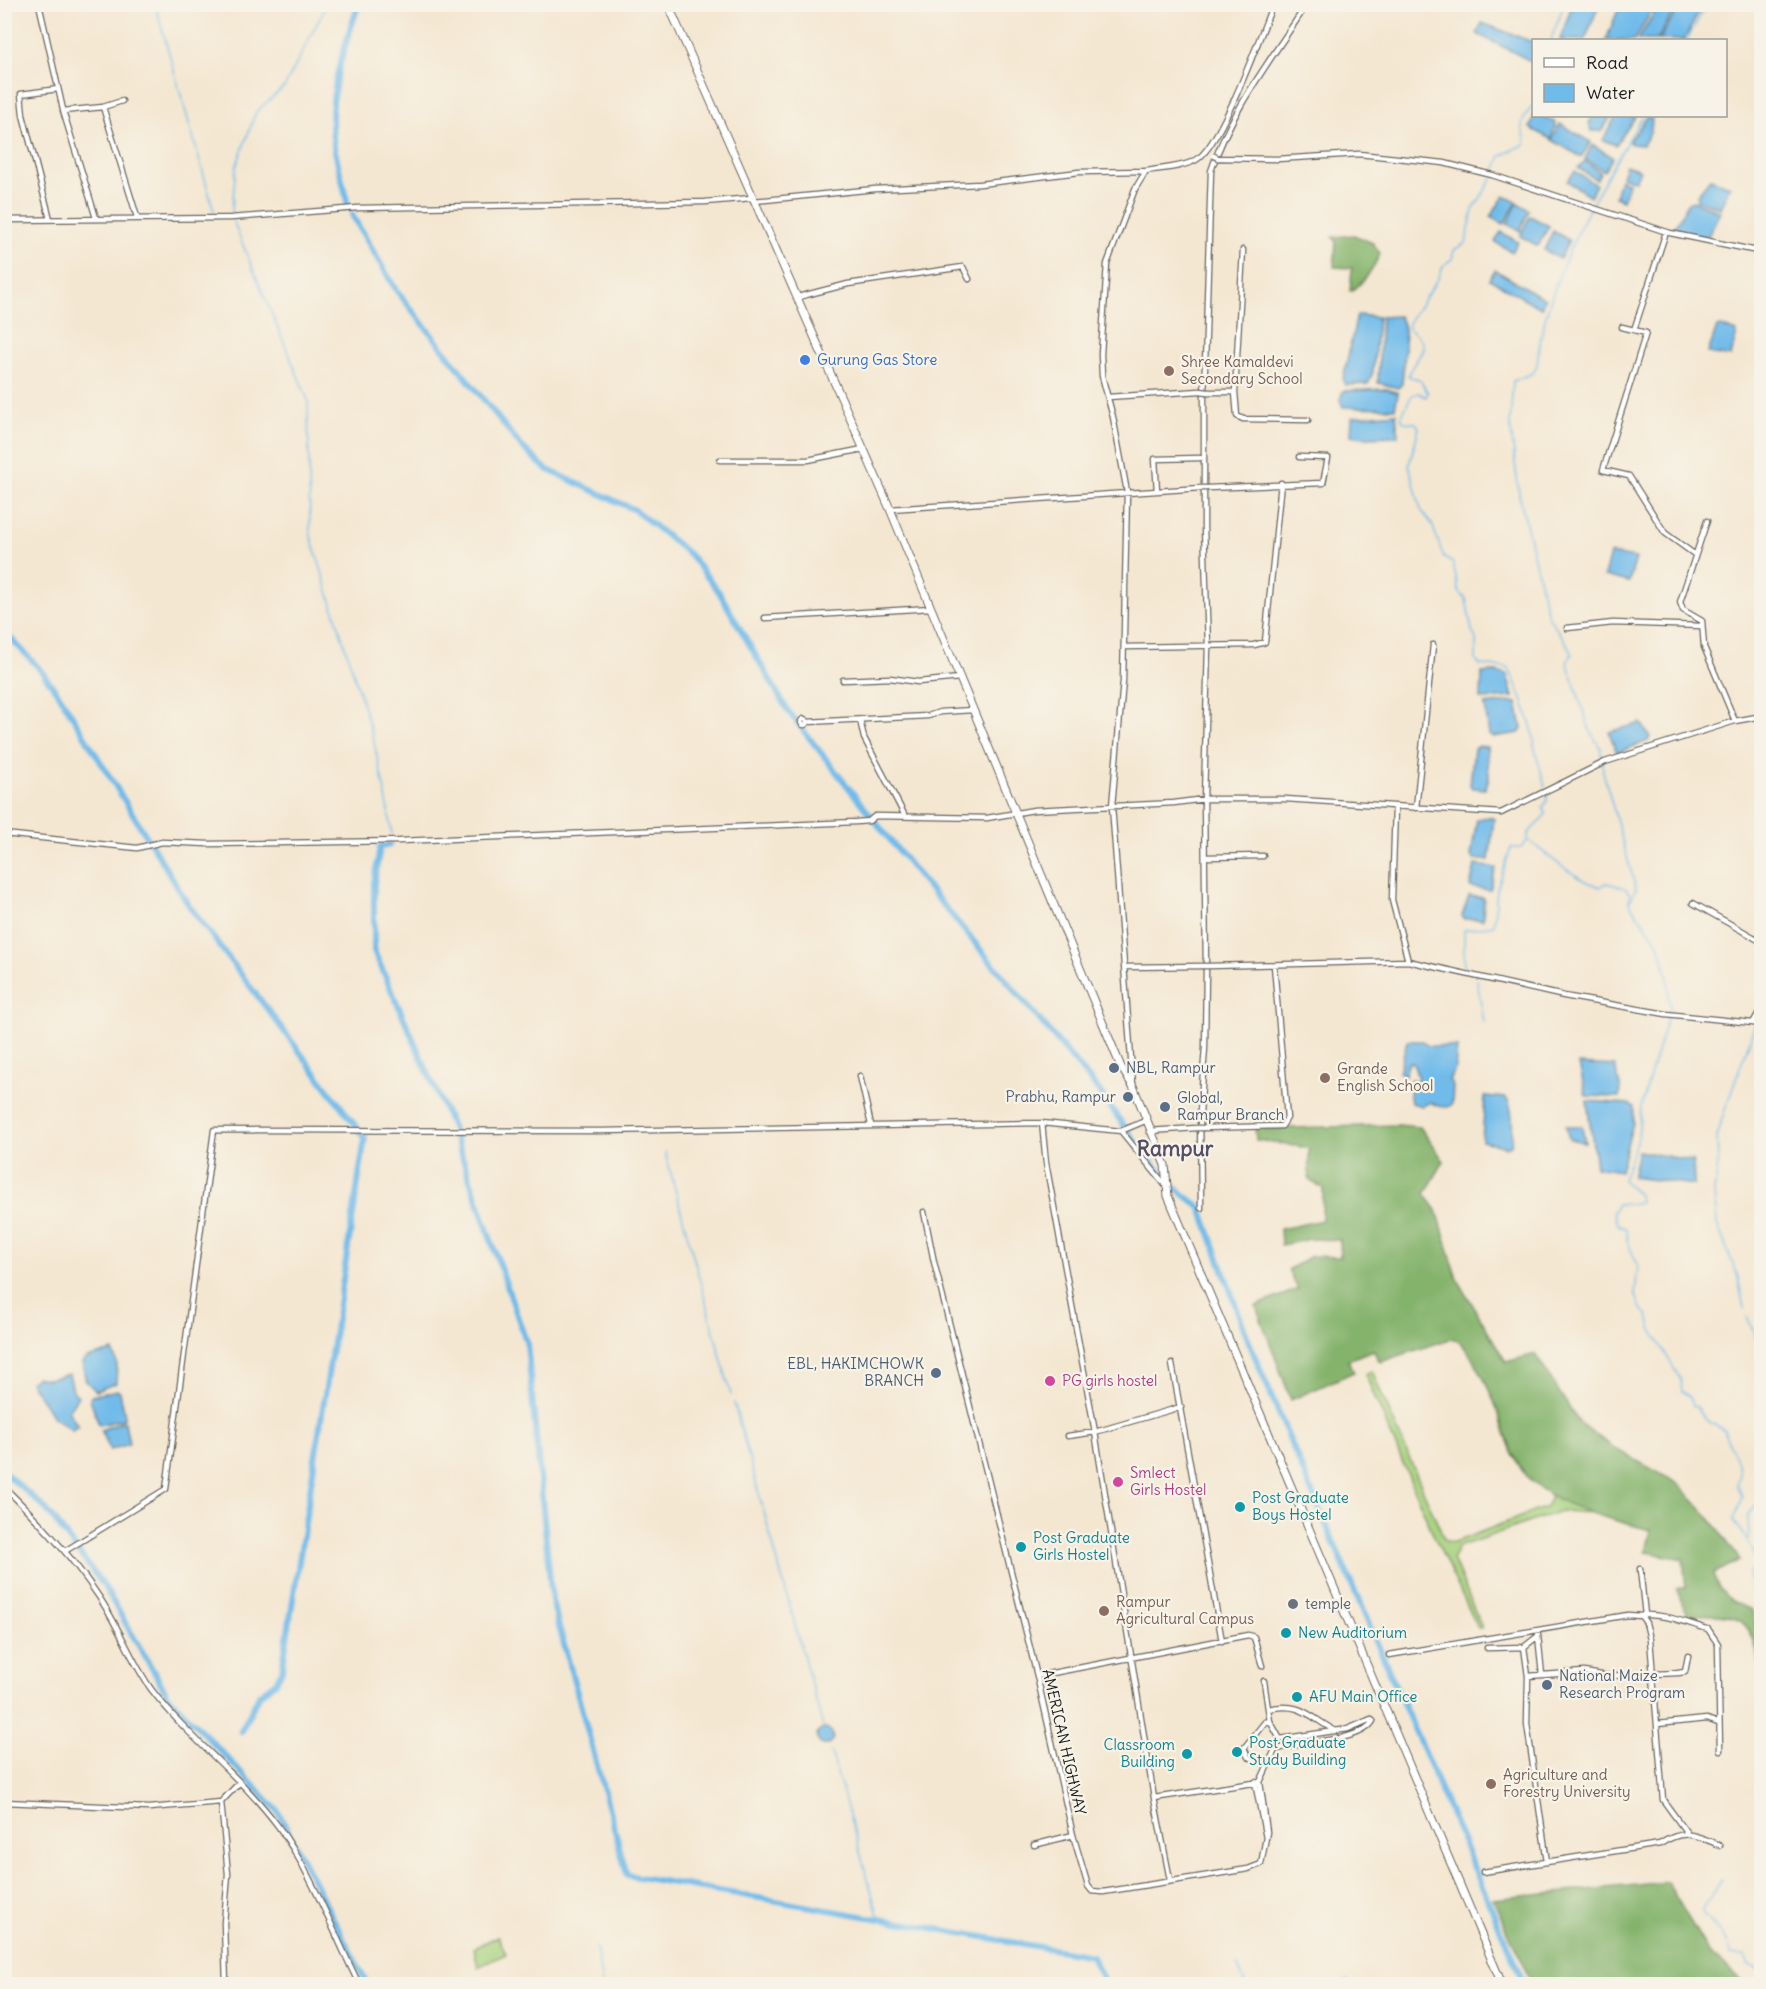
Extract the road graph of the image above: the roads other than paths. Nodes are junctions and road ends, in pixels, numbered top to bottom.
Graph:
1 (39, 4) edge
2 (668, 4) edge
3 (1273, 4) edge
4 (1307, 4) edge
5 (58, 89) junction
6 (122, 101) dead end
7 (103, 107) junction
8 (63, 111) junction
9 (1207, 151) junction
10 (1146, 171) junction
11 (752, 200) junction
12 (137, 217) junction
13 (96, 218) junction
14 (50, 219) junction
15 (4, 220) edge
16 (1666, 232) junction
17 (1243, 250) dead end
18 (1761, 252) edge
19 (969, 279) dead end
20 (798, 297) junction
21 (1622, 327) dead end
22 (1634, 330) junction
23 (1234, 392) junction
24 (1108, 397) junction
25 (1308, 420) dead end
26 (863, 449) junction
27 (1299, 457) dead end
28 (1200, 458) dead end
29 (720, 460) dead end
30 (1281, 483) junction
31 (1157, 490) junction
32 (1127, 492) junction
33 (890, 509) junction
34 (1707, 521) dead end
35 (1695, 554) junction
36 (931, 608) junction
37 (765, 618) dead end
38 (1702, 626) junction
39 (1567, 628) dead end
40 (1208, 645) junction
41 (1433, 645) dead end
42 (1124, 648) junction
43 (960, 678) junction
44 (843, 680) dead end
45 (973, 710) junction
46 (1761, 717) edge
47 (860, 720) junction
48 (1735, 721) junction
49 (807, 722) dead end
50 (1206, 799) junction
51 (1112, 806) junction
52 (1395, 808) junction
53 (1416, 808) junction
54 (1016, 813) junction
55 (905, 816) junction
56 (4, 834) edge
57 (1263, 856) dead end
58 (1206, 857) junction
59 (1693, 903) dead end
60 (1761, 942) edge
61 (1408, 961) junction
62 (1274, 965) junction
63 (1125, 967) junction
64 (1761, 1007) edge
65 (1753, 1023) junction
66 (1761, 1024) edge
67 (860, 1076) dead end
68 (1133, 1086) junction
69 (1145, 1121) junction
70 (1042, 1123) junction
71 (871, 1125) junction
72 (1123, 1131) junction
73 (1149, 1131) junction
74 (1166, 1183) junction
75 (1201, 1208) dead end
76 (924, 1212) dead end
77 (1172, 1364) dead end
78 (1181, 1407) junction
79 (1095, 1432) junction
80 (1068, 1436) dead end
81 (4, 1487) edge
82 (67, 1550) junction
83 (1640, 1569) dead end
84 (1643, 1615) junction
85 (1538, 1633) junction
86 (1222, 1641) junction
87 (1524, 1647) junction
88 (1487, 1648) dead end
89 (1389, 1655) dead end
90 (1688, 1656) dead end
91 (1131, 1657) junction
92 (1262, 1666) dead end
93 (1542, 1675) junction
94 (1653, 1675) junction
95 (1037, 1676) junction
96 (1528, 1676) junction
97 (1264, 1681) dead end
98 (1268, 1709) junction
99 (1270, 1721) junction
100 (1718, 1723) junction
101 (1657, 1724) junction
102 (1334, 1730) junction
103 (1280, 1739) junction
104 (1720, 1750) dead end
105 (1270, 1758) junction
106 (1266, 1764) junction
107 (1258, 1782) junction
108 (239, 1783) junction
109 (1154, 1798) junction
110 (4, 1802) edge
111 (221, 1802) junction
112 (1687, 1833) junction
113 (1073, 1835) junction
114 (1034, 1845) dead end
115 (1720, 1845) dead end
116 (1547, 1862) junction
117 (1483, 1872) dead end
118 (1170, 1880) junction
119 (226, 1984) edge
120 (359, 1984) edge
121 (1502, 1984) edge

1 - 5 street
2 - 11 main road
3 - 9 street
4 - 40 street
5 - 8 street
5 - 14 street
6 - 7 street
7 - 8 street
7 - 12 street
8 - 13 street
9 - 10 street
9 - 16 street
10 - 11 street
10 - 24 street
11 - 12 street
11 - 20 main road
12 - 13 street
13 - 14 street
14 - 15 street
16 - 18 street
16 - 22 street
17 - 23 street
19 - 20 street
20 - 26 main road
21 - 22 street
22 - 35 street
23 - 24 street, bridge
23 - 25 street
24 - 32 street
26 - 29 street
26 - 33 main road
27 - 30 street
28 - 31 street
30 - 31 street
30 - 40 street
31 - 32 street
32 - 33 street
32 - 42 street
33 - 36 main road
34 - 35 street
35 - 38 street
36 - 37 street
36 - 43 main road
38 - 39 street
38 - 48 street
40 - 42 street
40 - 50 street
41 - 53 street
42 - 51 street
43 - 44 street
43 - 45 main road
45 - 47 street
45 - 54 main road
46 - 48 street
47 - 49 street
47 - 55 street
48 - 53 street
50 - 51 street
50 - 52 street
50 - 58 street
51 - 54 street
51 - 63 street
52 - 53 street
52 - 61 street
54 - 55 street
54 - 68 main road
55 - 56 street
57 - 58 street
58 - 75 street
59 - 60 street
61 - 62 street
61 - 65 street
62 - 63 street, bridge
62 - 73 street, bridge
63 - 68 street
64 - 65 street
65 - 66 street
67 - 71 street
68 - 69 main road
69 - 72 street
69 - 73 main road
70 - 71 street
70 - 72 street
70 - 79 street
71 - 82 street
72 - 74 street
73 - 74 main road
74 - 121 main road
76 - 95 street, AMERICAN HIGHWAY
77 - 78 street
78 - 79 street
78 - 86 street
79 - 80 street
79 - 91 street
81 - 82 street
82 - 108 street
83 - 84 street
84 - 85 street
84 - 94 street
84 - 100 street
85 - 87 street
85 - 89 street
85 - 93 street
86 - 91 street
86 - 92 street
87 - 88 street
87 - 96 street
90 - 94 street
91 - 95 street
91 - 109 street
93 - 94 street
93 - 96 street
94 - 101 street
95 - 113 street, AMERICAN HIGHWAY
96 - 116 street
97 - 98 street
98 - 99 street
98 - 102 street
99 - 103 street
99 - 106 street
100 - 101 street
100 - 104 street
101 - 112 street
102 - 103 street
102 - 105 street
103 - 105 street, AMERICAN HIGHWAY
105 - 106 street, AMERICAN HIGHWAY
106 - 107 street, AMERICAN HIGHWAY
107 - 109 street
107 - 118 street, AMERICAN HIGHWAY
108 - 111 street
108 - 120 street
109 - 118 street
110 - 111 street
111 - 119 street
112 - 115 street
112 - 116 street
113 - 114 street
113 - 118 street, AMERICAN HIGHWAY
116 - 117 street

